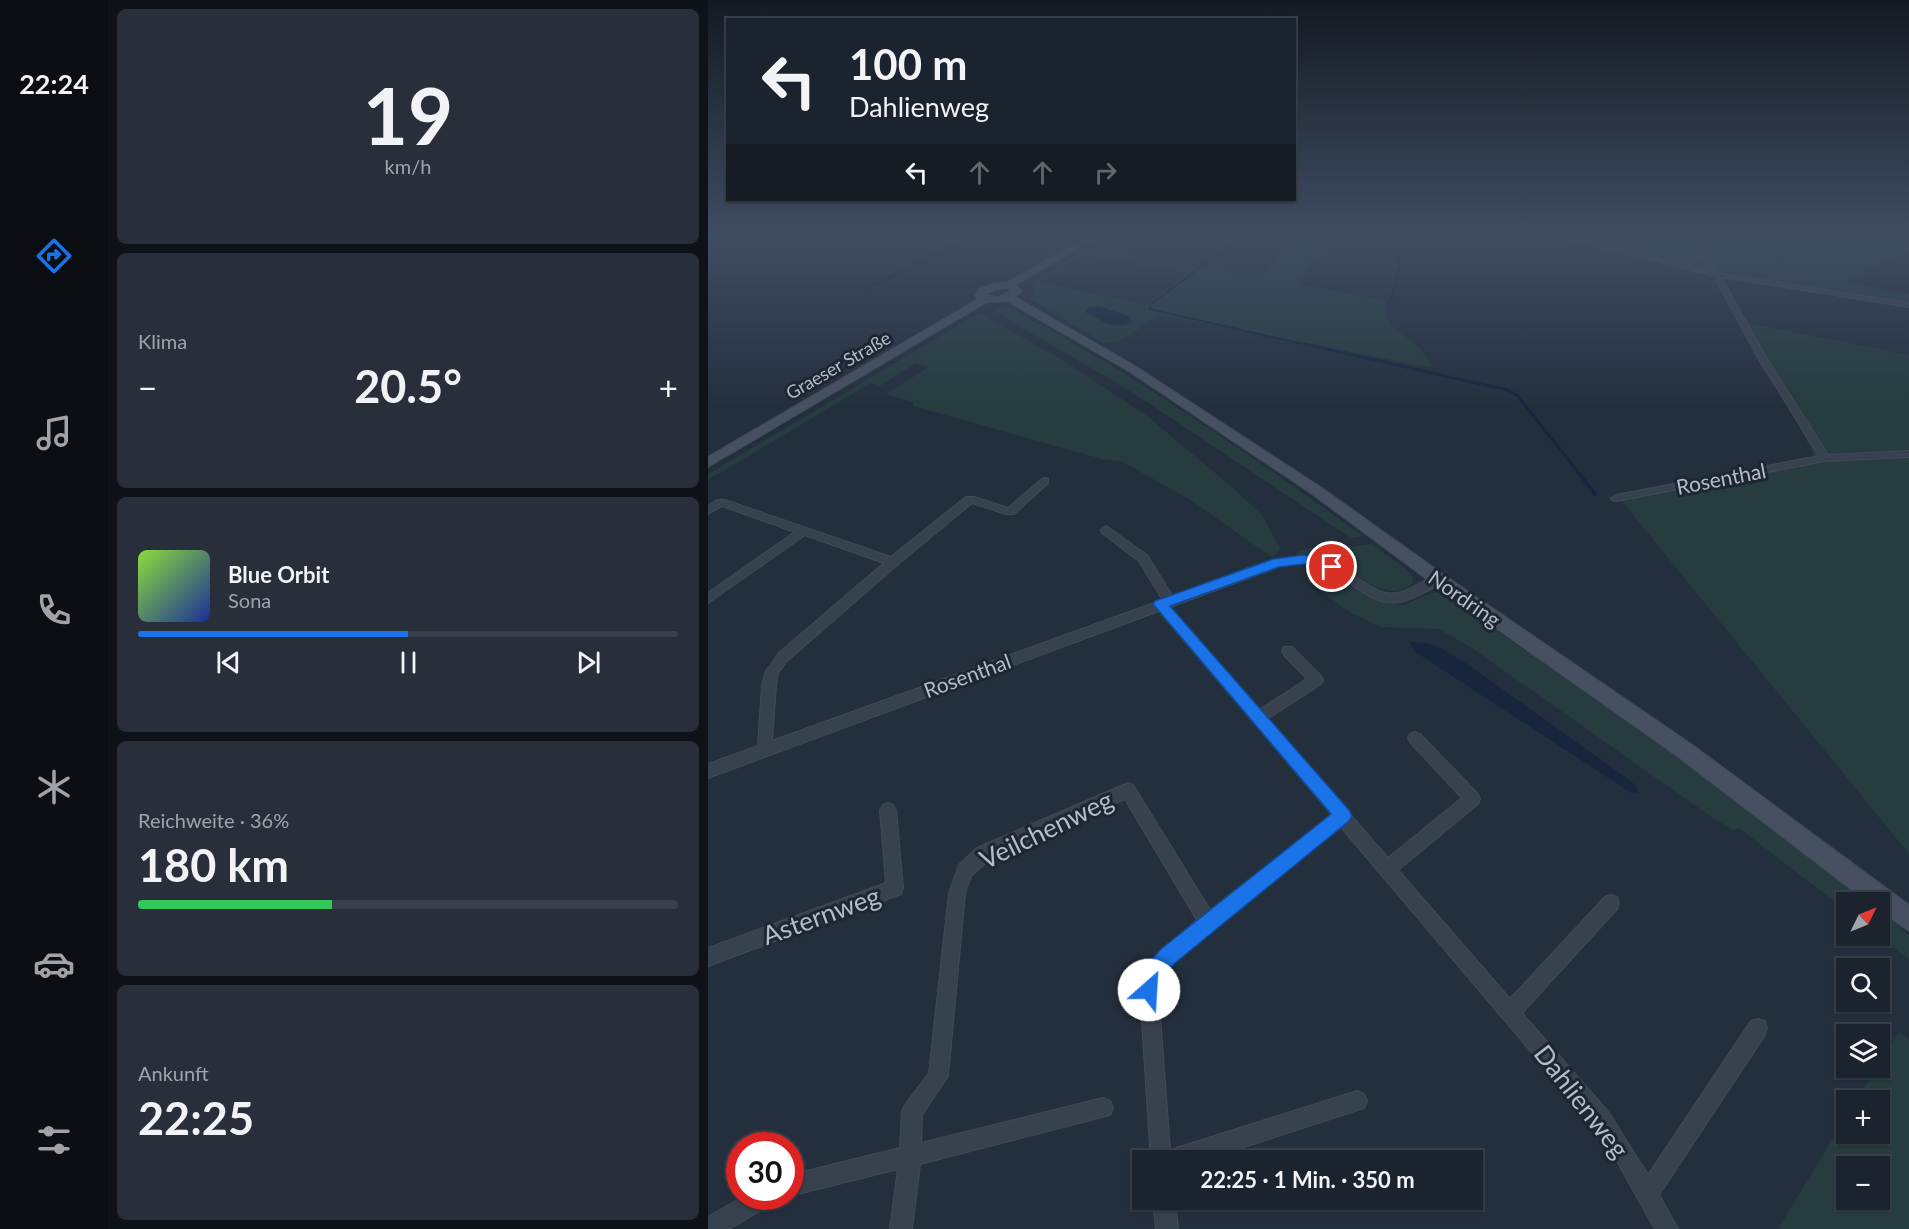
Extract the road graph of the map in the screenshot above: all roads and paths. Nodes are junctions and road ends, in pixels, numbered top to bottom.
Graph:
1 (983, 291) edge
2 (1016, 291) edge
3 (1725, 291) edge
4 (1824, 291) edge
5 (1008, 297) junction
6 (985, 299) junction
7 (1909, 305) edge
8 (1909, 454) edge
9 (1826, 458) junction
10 (708, 463) edge
11 (1045, 481) dead end
12 (1616, 498) dead end
13 (708, 511) edge
14 (1106, 530) dead end
15 (802, 532) junction
16 (893, 562) junction
17 (1438, 579) junction
18 (708, 599) edge
19 (1165, 603) junction
20 (1288, 651) dead end
21 (1258, 717) junction
22 (1415, 738) dead end
23 (765, 750) junction
24 (708, 771) edge
25 (888, 810) dead end
26 (1343, 816) junction
27 (1388, 868) junction
28 (1611, 903) dead end
29 (1909, 919) edge
30 (1208, 922) junction
31 (708, 957) edge
32 (1511, 1011) junction
33 (1758, 1028) dead end
34 (1357, 1101) dead end
35 (1102, 1108) dead end
36 (1160, 1150) edge
37 (1203, 1150) edge
38 (910, 1158) junction
39 (804, 1183) edge
40 (1647, 1194) junction
41 (741, 1210) edge
42 (1165, 1210) edge
43 (708, 1229) edge
44 (901, 1229) edge
45 (1167, 1229) edge
46 (1667, 1229) edge

1 - 6 main road, Graeser Straße
2 - 5 main road
3 - 9 street
4 - 7 street
5 - 6 main road, Graeser Straße
5 - 17 main road, Nordring
6 - 10 main road, Graeser Straße
8 - 9 street, Rosenthal
9 - 12 street, Rosenthal
11 - 16 street
13 - 15 street
14 - 19 street
15 - 16 street
15 - 18 street
16 - 23 street
17 - 19 street, Rosenthal
17 - 29 main road, Nordring
19 - 21 street, Dahlienweg
19 - 23 street, Rosenthal
20 - 21 street
21 - 26 street, Dahlienweg
22 - 27 street
23 - 24 street, Rosenthal
25 - 31 street, Asternweg
26 - 27 street, Dahlienweg
26 - 30 street
27 - 32 street, Dahlienweg
28 - 32 street
30 - 36 street
30 - 38 street, Veilchenweg
32 - 40 street, Dahlienweg
33 - 40 street
34 - 37 street
35 - 38 street
38 - 39 street
38 - 44 street, Veilchenweg
40 - 46 street, Dahlienweg
41 - 43 street
42 - 45 street

